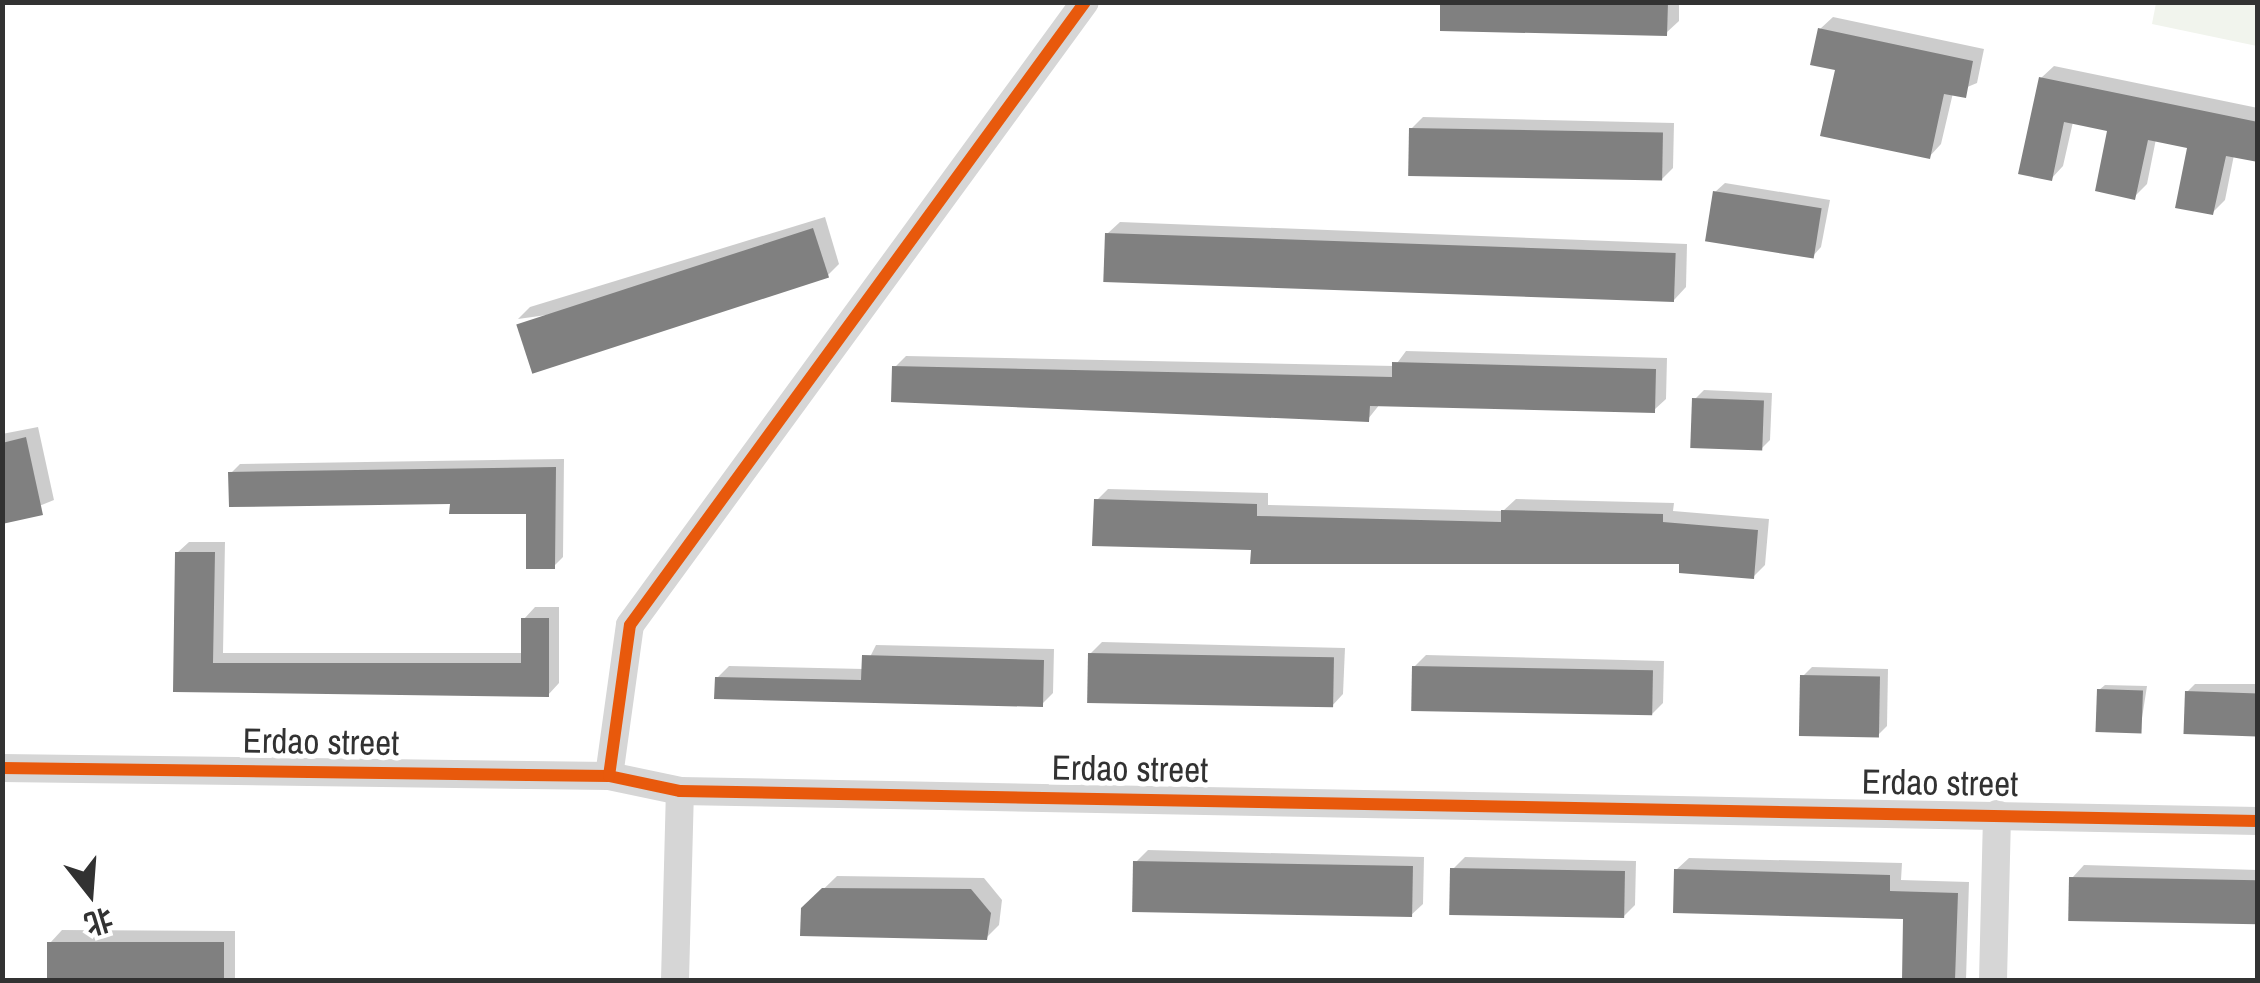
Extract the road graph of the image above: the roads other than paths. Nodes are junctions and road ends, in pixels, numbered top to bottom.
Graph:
1 (1085, 2) edge
2 (2, 768) edge
3 (609, 776) junction
4 (680, 791) junction
5 (1998, 814) junction
6 (2258, 821) edge
7 (676, 980) edge
8 (1993, 980) edge

1 - 3 street
2 - 3 street, Erdao street
3 - 4 street, Erdao street
4 - 5 street, Erdao street
4 - 7 street
5 - 6 street, Erdao street
5 - 8 street

